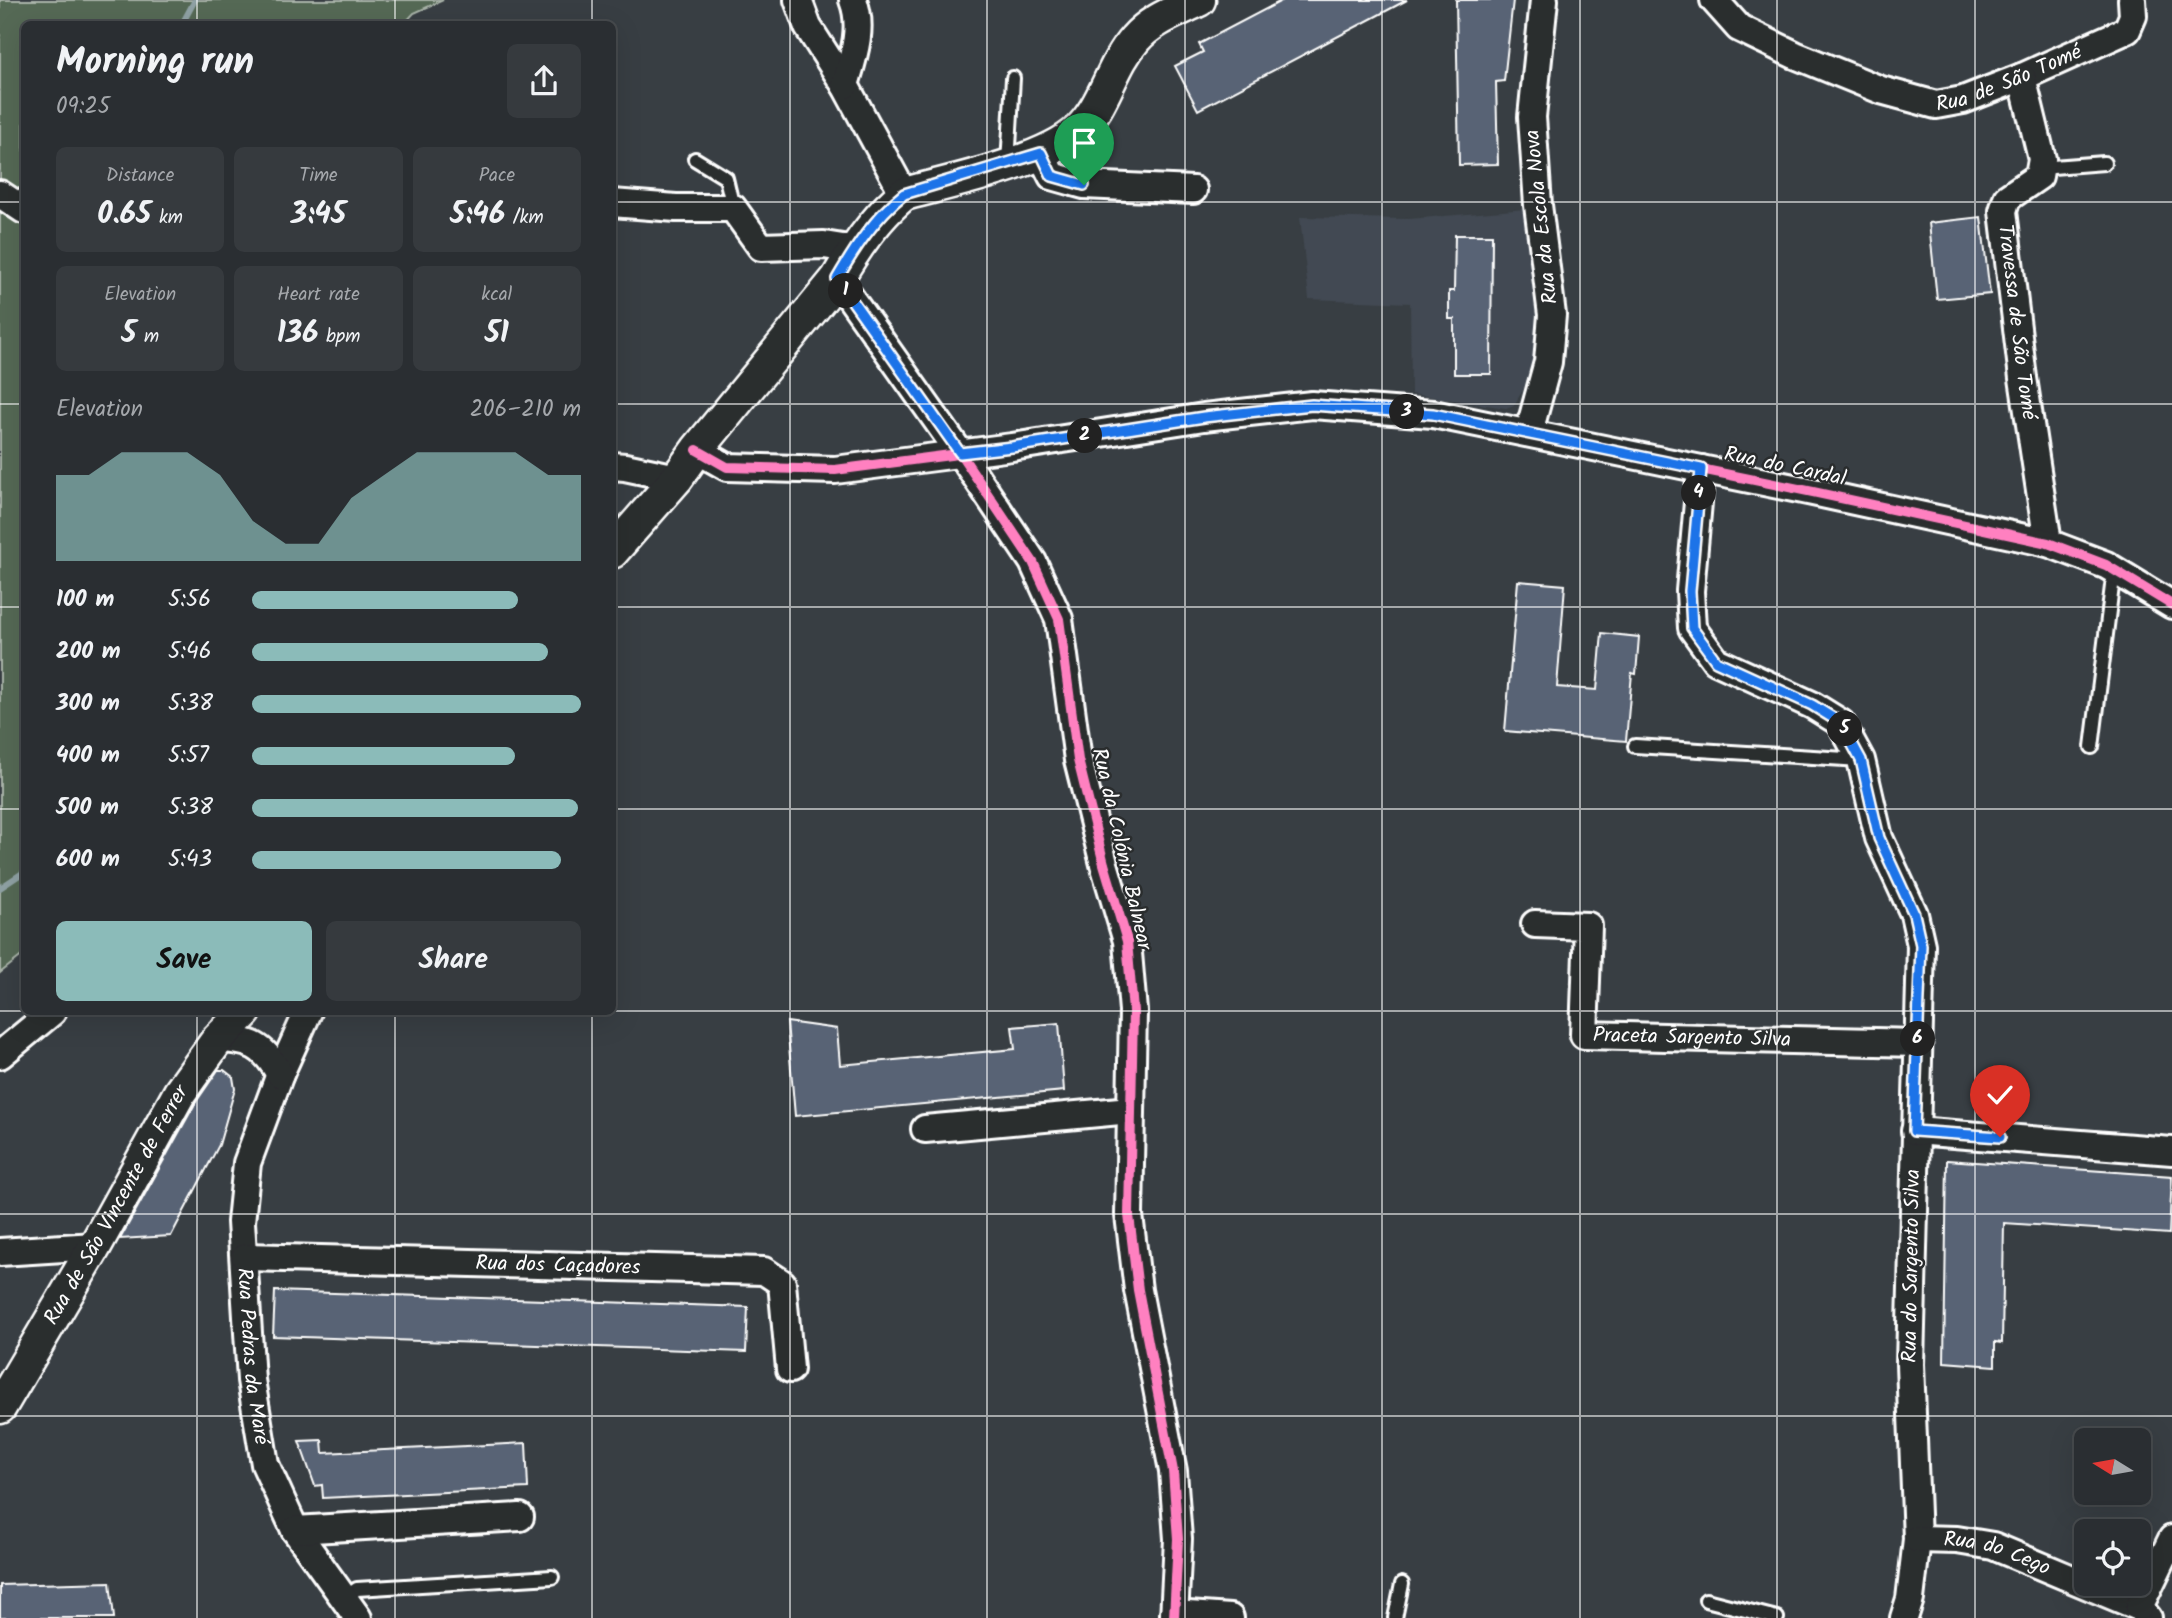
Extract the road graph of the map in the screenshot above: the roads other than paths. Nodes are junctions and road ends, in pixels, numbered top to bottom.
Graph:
1 (798, 0) edge
2 (853, 0) edge
3 (1199, 0) edge
4 (1544, 0) edge
5 (1714, 0) edge
6 (2133, 0) edge
7 (2022, 77) junction
8 (1013, 78) dead end
9 (845, 85) junction
10 (1041, 153) junction
11 (695, 159) dead end
12 (2105, 163) dead end
13 (1008, 165) junction
14 (2040, 168) junction
15 (1193, 190) dead end
16 (0, 194) edge
17 (904, 194) junction
18 (616, 203) edge
19 (21, 208) edge
20 (733, 208) junction
21 (855, 250) junction
22 (837, 279) junction
23 (1529, 432) junction
24 (697, 450) junction
25 (960, 453) junction
26 (616, 467) edge
27 (1701, 469) junction
28 (677, 478) junction
29 (2048, 543) junction
30 (616, 547) edge
31 (2114, 570) junction
32 (2172, 605) edge
33 (1635, 746) dead end
34 (2092, 747) dead end
35 (1861, 760) junction
36 (1535, 924) dead end
37 (48, 1015) edge
38 (243, 1015) edge
39 (307, 1015) edge
40 (218, 1039) junction
41 (1918, 1043) junction
42 (0, 1055) edge
43 (280, 1074) junction
44 (1131, 1110) junction
45 (925, 1129) dead end
46 (1914, 1131) junction
47 (2172, 1151) edge
48 (95, 1246) junction
49 (0, 1252) edge
50 (245, 1257) junction
51 (790, 1370) dead end
52 (0, 1407) edge
53 (520, 1517) dead end
54 (295, 1530) junction
55 (1917, 1539) junction
56 (2172, 1539) edge
57 (552, 1577) dead end
58 (1402, 1584) dead end
59 (1706, 1600) dead end
60 (351, 1608) edge
61 (2144, 1612) edge
62 (1174, 1616) edge
63 (1230, 1618) edge
64 (1395, 1618) edge
65 (1777, 1618) edge
66 (1904, 1618) edge

1 - 9 street
2 - 9 street
3 - 10 street
4 - 23 street, Rua da Escola Nova
5 - 7 street, Rua de São Tomé
6 - 7 street, Rua de São Tomé
7 - 14 street
8 - 13 lane
9 - 17 street
10 - 13 street
10 - 15 street
11 - 20 lane
12 - 14 lane
13 - 17 street
14 - 29 street, Travessa de São Tomé
16 - 19 street
17 - 21 street
18 - 20 street
20 - 21 street
21 - 22 street
22 - 24 street
22 - 25 street, Rua da Colónia Balnear
23 - 25 street, Rua do Cardal
23 - 27 street, Rua do Cardal
24 - 25 street, Rua do Cardal
24 - 28 street
25 - 44 street, Rua da Colónia Balnear
26 - 28 street
27 - 29 street, Rua do Cardal
27 - 35 street, Rua do Sargento Silva
28 - 30 street
29 - 31 street, Rua do Cardal
31 - 32 street, Rua do Cardal
31 - 34 lane
33 - 35 lane
35 - 41 street, Rua do Sargento Silva
36 - 41 street, Praceta Sargento Silva
37 - 42 street
38 - 40 street, Rua de São Vincente de Ferrer
39 - 43 street, Rua Pedras da Maré
40 - 43 street
40 - 48 street, Rua de São Vincente de Ferrer
41 - 46 street, Rua do Sargento Silva
43 - 50 street, Rua Pedras da Maré
44 - 45 street
44 - 62 street, Rua da Colónia Balnear
46 - 47 street
46 - 55 street, Rua do Sargento Silva
48 - 49 street
48 - 52 street, Rua de São Vincente de Ferrer
50 - 51 street, Rua dos Caçadores
50 - 54 street, Rua Pedras da Maré
53 - 54 street
54 - 60 street, Rua Pedras da Maré
55 - 61 street, Rua do Cego
55 - 66 street, Rua do Sargento Silva
56 - 61 street
57 - 60 lane
58 - 64 lane
59 - 65 lane
62 - 63 street

